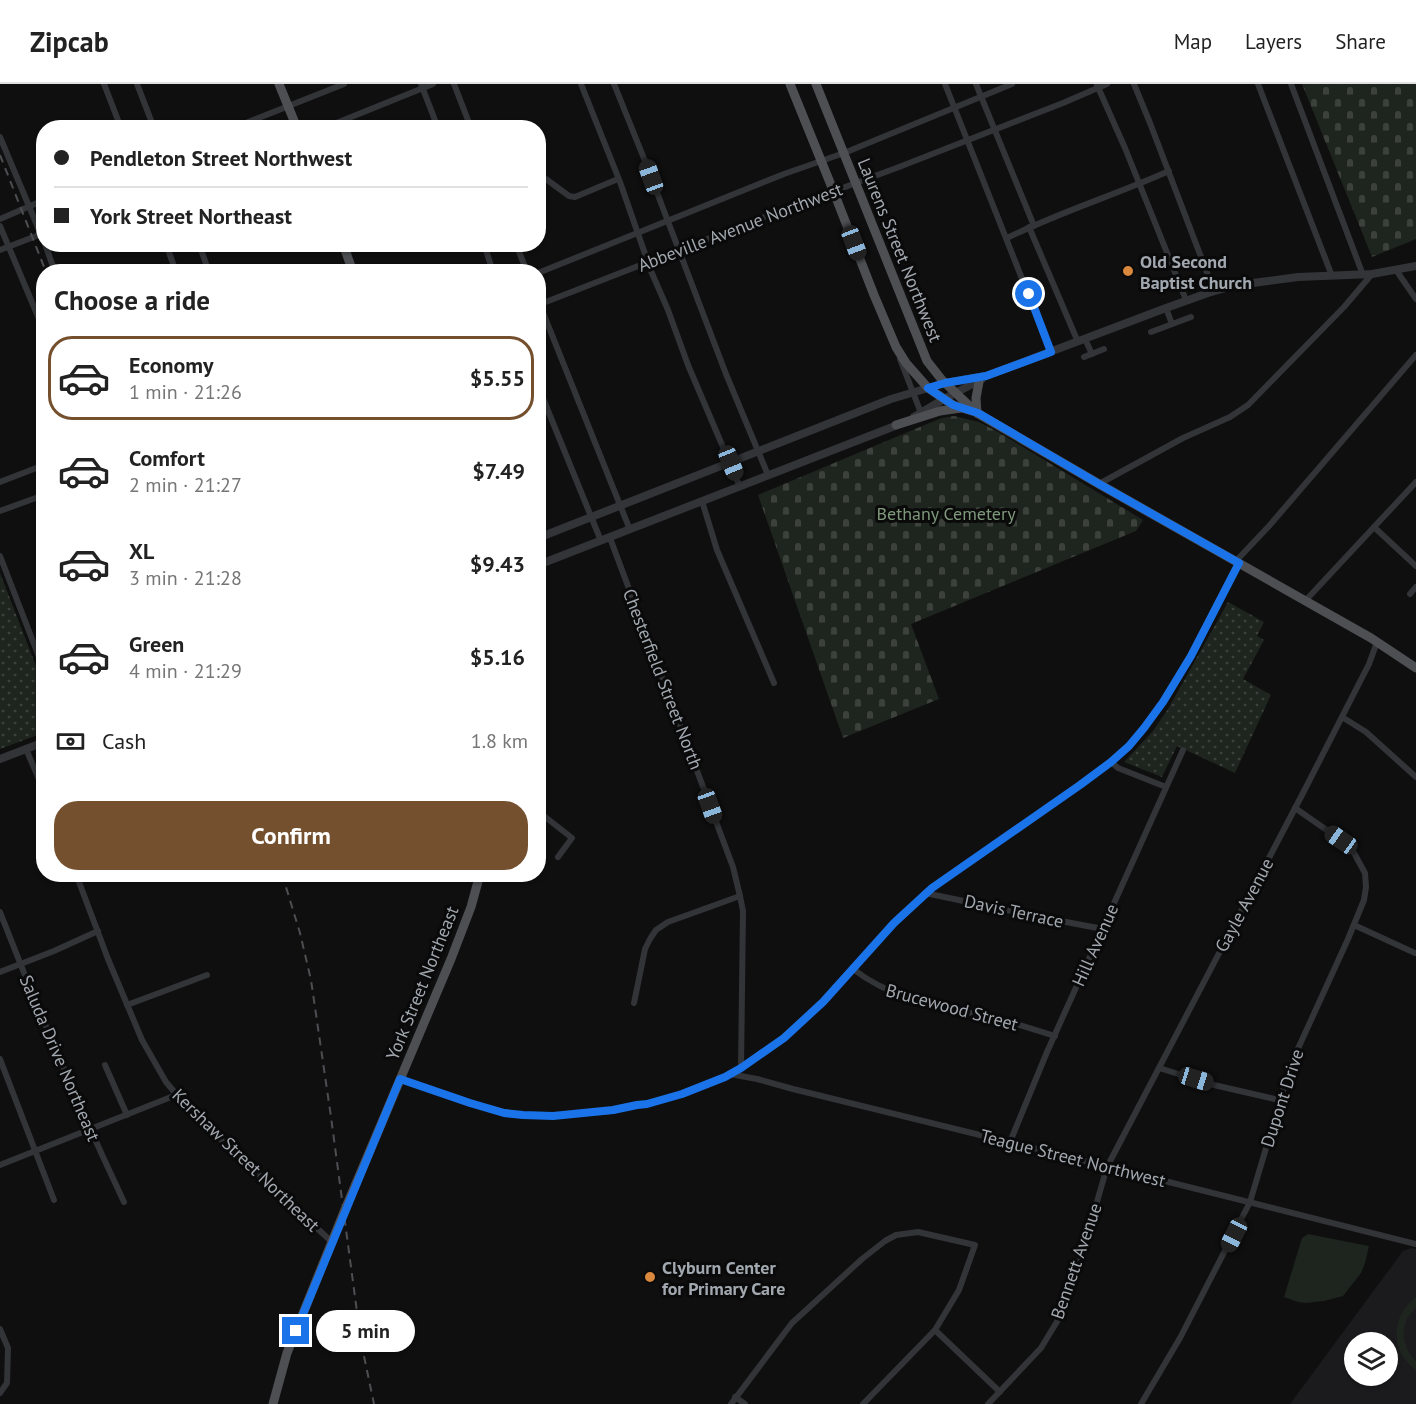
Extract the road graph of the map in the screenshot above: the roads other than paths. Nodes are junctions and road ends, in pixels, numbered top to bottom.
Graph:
1 (104, 84) edge
2 (137, 84) edge
3 (279, 84) edge
4 (344, 84) edge
5 (433, 84) edge
6 (454, 84) edge
7 (581, 84) edge
8 (614, 84) edge
9 (790, 84) edge
10 (816, 84) edge
11 (945, 84) edge
12 (976, 84) edge
13 (1012, 84) edge
14 (1107, 84) edge
15 (1134, 84) edge
16 (1258, 84) edge
17 (1291, 84) edge
18 (422, 86) edge
19 (1097, 86) edge
20 (981, 97) junction
21 (288, 105) junction
22 (954, 108) junction
23 (119, 120) edge
24 (151, 120) edge
25 (251, 120) edge
26 (294, 120) edge
27 (343, 120) edge
28 (435, 120) edge
29 (468, 120) edge
30 (994, 129) junction
31 (0, 137) edge
32 (968, 140) junction
33 (843, 153) junction
34 (821, 160) junction
35 (1169, 171) junction
36 (546, 179) edge
37 (618, 179) junction
38 (855, 182) junction
39 (1139, 184) junction
40 (833, 190) junction
41 (36, 203) edge
42 (29, 205) junction
43 (0, 219) edge
44 (36, 221) edge
45 (668, 221) junction
46 (0, 226) edge
47 (1032, 226) junction
48 (638, 233) junction
49 (36, 236) edge
50 (1007, 238) junction
51 (9, 247) junction
52 (0, 250) edge
53 (679, 250) junction
54 (648, 262) junction
55 (1416, 266) edge
56 (546, 270) edge
57 (1396, 270) junction
58 (1367, 274) junction
59 (1332, 276) junction
60 (1214, 291) junction
61 (1416, 299) edge
62 (546, 300) edge
63 (1186, 300) junction
64 (1166, 308) junction
65 (36, 312) edge
66 (1191, 317) dead end
67 (546, 321) edge
68 (1172, 324) junction
69 (1151, 332) dead end
70 (1082, 340) junction
71 (896, 347) junction
72 (1104, 349) dead end
73 (1051, 352) junction
74 (1092, 354) junction
75 (1416, 355) edge
76 (1084, 357) dead end
77 (930, 365) junction
78 (914, 373) junction
79 (982, 379) junction
80 (945, 383) junction
81 (928, 388) junction
82 (912, 392) junction
83 (955, 393) junction
84 (944, 399) junction
85 (546, 406) edge
86 (962, 408) junction
87 (921, 413) junction
88 (978, 413) junction
89 (897, 425) junction
90 (758, 452) junction
91 (731, 463) junction
92 (36, 468) edge
93 (768, 475) junction
94 (0, 482) edge
95 (1416, 482) edge
96 (1099, 484) junction
97 (740, 487) junction
98 (36, 498) edge
99 (702, 501) junction
100 (620, 506) junction
101 (0, 511) edge
102 (591, 518) junction
103 (1374, 527) junction
104 (630, 530) junction
105 (546, 535) edge
106 (610, 538) junction
107 (601, 541) junction
108 (0, 555) edge
109 (546, 562) edge
110 (1238, 562) junction
111 (1416, 566) edge
112 (1416, 587) edge
113 (1410, 594) dead end
114 (1306, 600) junction
115 (1377, 642) junction
116 (36, 649) edge
117 (1416, 668) edge
118 (774, 683) dead end
119 (1342, 717) junction
120 (36, 745) edge
121 (26, 749) junction
122 (1184, 750) dead end
123 (0, 759) edge
124 (1111, 762) junction
125 (36, 772) edge
126 (1416, 777) edge
127 (1166, 787) junction
128 (1295, 808) junction
129 (546, 819) edge
130 (558, 856) dead end
131 (79, 882) edge
132 (477, 882) edge
133 (926, 893) junction
134 (741, 896) junction
135 (0, 912) edge
136 (1354, 925) junction
137 (1103, 929) junction
138 (98, 931) junction
139 (1415, 953) edge
140 (20, 964) junction
141 (853, 969) junction
142 (0, 972) edge
143 (207, 975) dead end
144 (634, 1003) dead end
145 (127, 1005) junction
146 (1055, 1036) junction
147 (0, 1059) edge
148 (105, 1065) dead end
149 (741, 1068) junction
150 (1159, 1068) junction
151 (730, 1074) junction
152 (400, 1079) junction
153 (176, 1095) junction
154 (1280, 1100) junction
155 (127, 1115) junction
156 (90, 1130) junction
157 (1010, 1142) junction
158 (36, 1151) junction
159 (0, 1165) edge
160 (1107, 1167) junction
161 (54, 1200) dead end
162 (124, 1202) dead end
163 (1250, 1202) junction
164 (332, 1242) junction
165 (1416, 1244) edge
166 (0, 1329) edge
167 (935, 1330) junction
168 (1000, 1392) junction
169 (0, 1393) edge
170 (735, 1397) junction
171 (273, 1404) edge
172 (731, 1404) edge
173 (745, 1404) edge
174 (863, 1404) edge
175 (988, 1404) edge
176 (1141, 1404) edge

1 - 23 street
2 - 24 street
3 - 21 main road
4 - 21 street
5 - 18 street
6 - 29 street
7 - 37 street
8 - 45 street
9 - 34 main road, Laurens Street Northwest
10 - 33 main road, Laurens Street Northwest
11 - 22 street
12 - 20 street
13 - 20 street, Abbeville Avenue Northwest
14 - 19 street, Abbeville Avenue Northwest
15 - 35 street
16 - 59 street
17 - 58 street
18 - 27 street
18 - 28 street
19 - 30 street, Abbeville Avenue Northwest
19 - 39 street
20 - 22 street, Abbeville Avenue Northwest
20 - 30 street
21 - 25 street
21 - 26 main road
22 - 32 street
22 - 33 street, Abbeville Avenue Northwest
30 - 32 street, Abbeville Avenue Northwest
30 - 47 street
31 - 42 street
32 - 38 street, Abbeville Avenue Northwest
32 - 50 street
33 - 34 street, Abbeville Avenue Northwest
33 - 38 main road, Laurens Street Northwest
34 - 40 main road, Laurens Street Northwest
34 - 45 street, Abbeville Avenue Northwest
35 - 39 street
35 - 60 street
36 - 37 street
37 - 48 street
38 - 40 street, Abbeville Avenue Northwest
38 - 77 main road, Laurens Street Northwest
39 - 47 street
39 - 63 street
40 - 53 street, Abbeville Avenue Northwest
40 - 71 main road, Laurens Street Northwest
41 - 42 street
42 - 43 street
42 - 44 street
45 - 48 street, Abbeville Avenue Northwest
45 - 53 street
46 - 51 street
47 - 50 street
47 - 70 street
48 - 54 street
48 - 56 street, Abbeville Avenue Northwest
49 - 51 street
50 - 73 street
51 - 52 street
51 - 65 street
53 - 54 street, Abbeville Avenue Northwest
53 - 90 street
54 - 62 street, Abbeville Avenue Northwest
54 - 91 street
55 - 57 street
57 - 58 street
57 - 61 street
58 - 59 street
58 - 96 street
59 - 60 street
60 - 63 street
63 - 64 street
64 - 68 street
64 - 70 street
66 - 68 street
67 - 100 street
68 - 69 street
70 - 73 street
70 - 74 street
71 - 78 main road, Laurens Street Northwest
71 - 82 street, Laurens Street Northwest
72 - 74 street
73 - 79 street
74 - 76 street
75 - 110 street
77 - 78 main road
77 - 80 main road, Laurens Street Northwest
78 - 81 main road, Laurens Street Northwest
79 - 80 street
79 - 83 street
79 - 88 main road
80 - 81 street
80 - 83 main road, Laurens Street Northwest
81 - 82 street
81 - 84 main road, Laurens Street Northwest
82 - 87 street, Laurens Street Northwest
82 - 90 street
83 - 84 street
83 - 88 main road, Laurens Street Northwest
84 - 86 main road, Laurens Street Northwest
84 - 87 street
85 - 102 street
86 - 88 main road, Laurens Street Northwest
86 - 89 main road
87 - 89 street
88 - 96 main road, Laurens Street Northwest
89 - 93 street
90 - 91 street
90 - 93 street
91 - 97 street
91 - 100 street
92 - 94 street
93 - 97 street
95 - 103 street
96 - 110 main road, Laurens Street Northwest
97 - 99 street
98 - 101 street
99 - 104 street
99 - 118 street
100 - 102 street
100 - 104 street
102 - 105 street
102 - 107 street
103 - 111 street
103 - 114 street
104 - 106 street
106 - 107 street
106 - 134 street, Chesterfield Street North
107 - 109 street
108 - 116 street
110 - 114 main road, Laurens Street Northwest
110 - 124 street
112 - 113 street
114 - 115 main road, Laurens Street Northwest
115 - 117 main road, Laurens Street Northwest
115 - 119 street, Gayle Avenue
119 - 126 street
119 - 128 street, Gayle Avenue
120 - 121 street
121 - 123 street
121 - 125 street
122 - 127 street, Hill Avenue
124 - 127 street
124 - 133 street
127 - 137 street, Hill Avenue
128 - 136 street, Dupont Drive
128 - 150 street, Gayle Avenue
129 - 130 street
131 - 138 street
132 - 152 main road, York Street Northeast
133 - 137 street, Davis Terrace
133 - 141 street
134 - 144 street
134 - 149 street, Chesterfield Street North
135 - 140 street, Saluda Drive Northeast
136 - 139 street
136 - 154 street, Dupont Drive
137 - 146 street, Hill Avenue
138 - 140 street
138 - 145 street, Kershaw Street Northeast
140 - 142 street
140 - 156 street, Saluda Drive Northeast
141 - 146 street, Brucewood Street
141 - 149 street
143 - 145 street
145 - 153 street, Kershaw Street Northeast
146 - 157 street, Hill Avenue
147 - 158 street
148 - 155 street
149 - 151 street
150 - 154 street
150 - 160 street, Gayle Avenue
151 - 152 street
151 - 157 street, Teague Street Northwest
152 - 164 main road, York Street Northeast
153 - 155 street
153 - 164 street, Kershaw Street Northeast
154 - 163 street, Dupont Drive
155 - 156 street
156 - 158 street
156 - 162 street, Saluda Drive Northeast
157 - 160 street, Teague Street Northwest
158 - 159 street
158 - 161 street
160 - 163 street, Teague Street Northwest
160 - 168 street, Bennett Avenue
163 - 165 street, Teague Street Northwest
163 - 176 street, Dupont Drive
164 - 171 main road, York Street Northeast
166 - 169 street
167 - 168 street
167 - 170 street
167 - 174 street
168 - 175 street, Bennett Avenue
170 - 172 street
170 - 173 street

